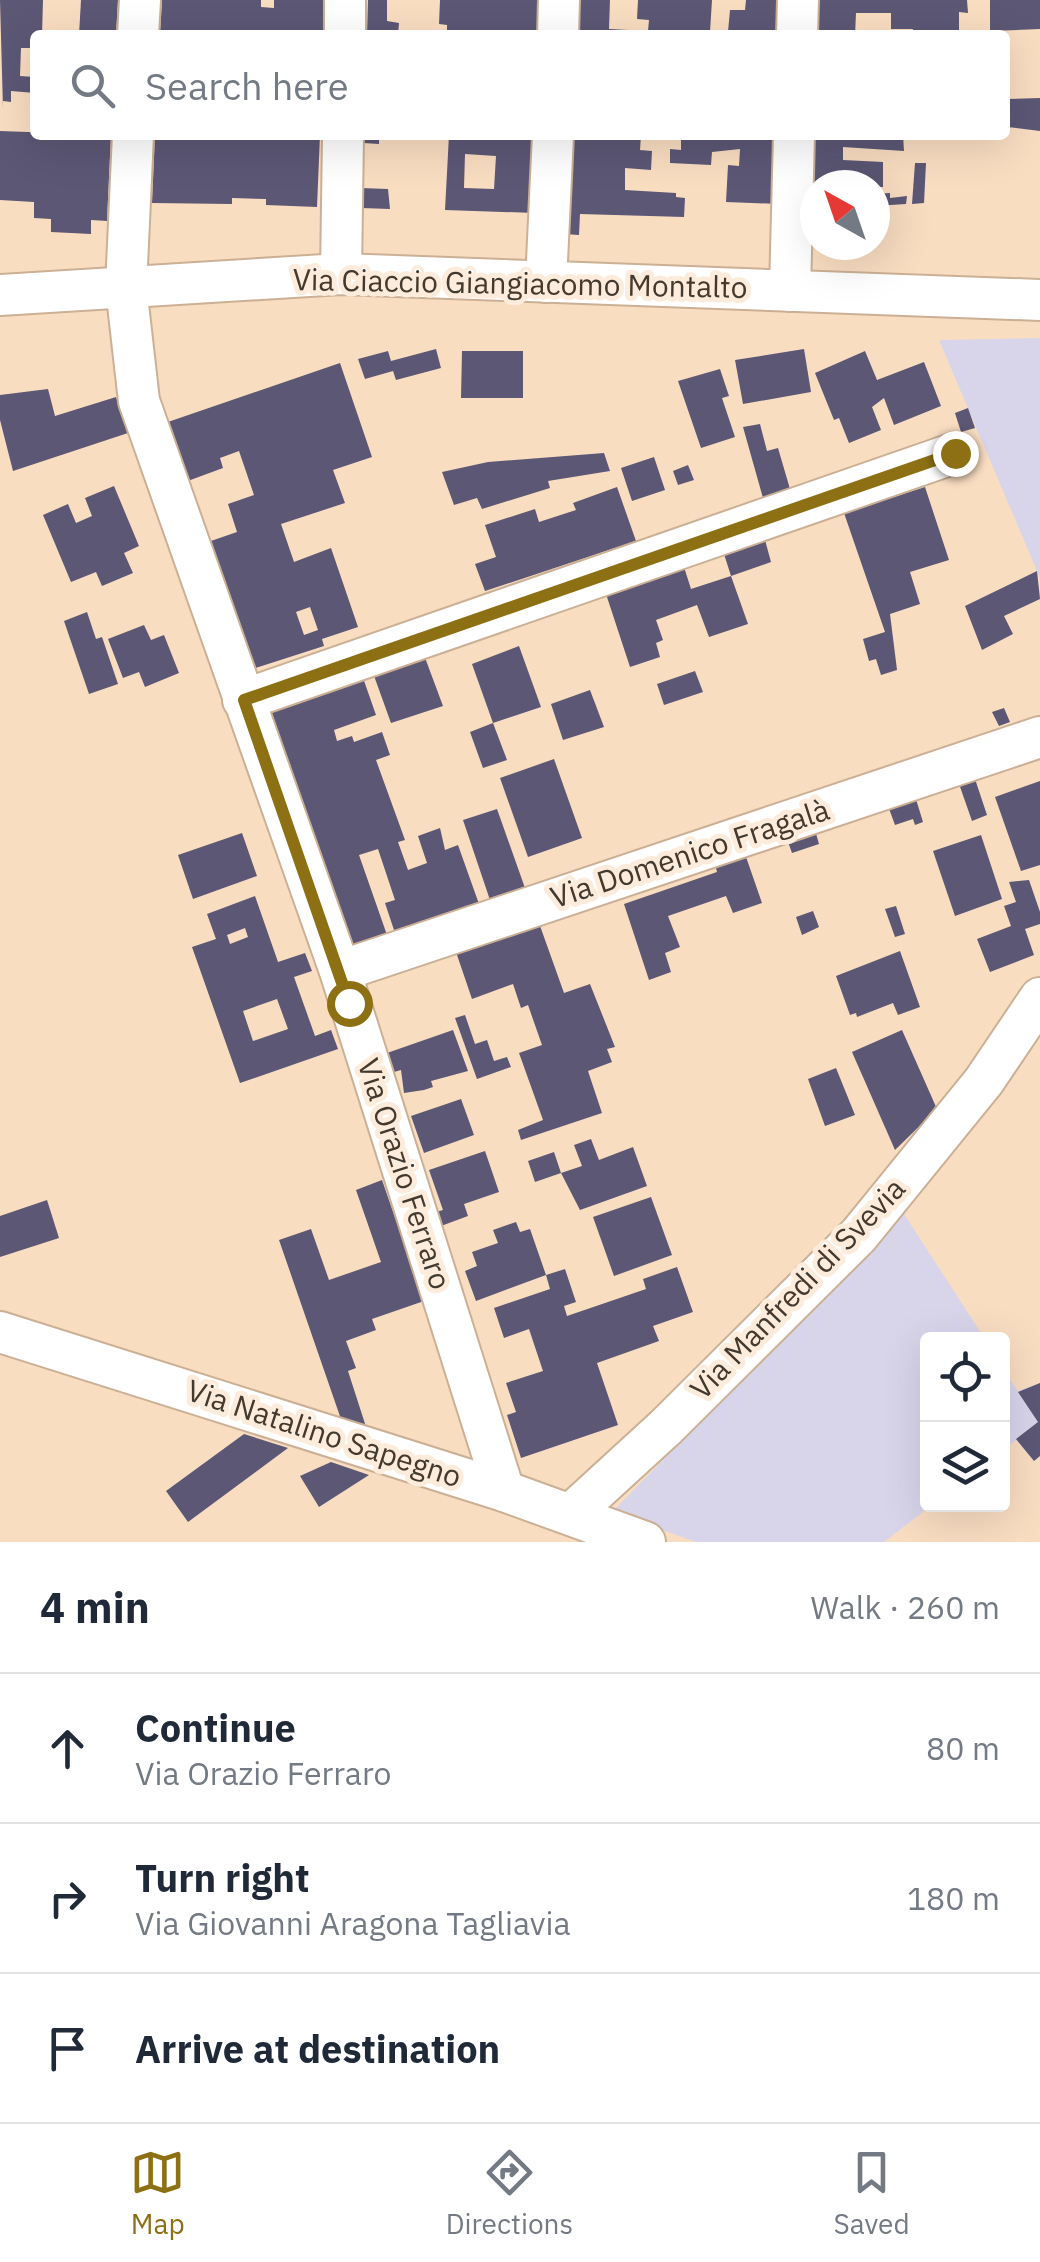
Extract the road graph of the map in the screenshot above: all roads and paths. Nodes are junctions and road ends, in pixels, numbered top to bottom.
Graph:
1 (140, 0) edge
2 (345, 0) edge
3 (559, 0) edge
4 (798, 0) edge
5 (138, 30) edge
6 (344, 30) edge
7 (558, 30) edge
8 (797, 30) edge
9 (133, 140) edge
10 (343, 140) edge
11 (553, 140) edge
12 (794, 140) edge
13 (341, 274) junction
14 (546, 282) junction
15 (126, 287) junction
16 (790, 291) junction
17 (0, 295) edge
18 (1040, 300) edge
19 (955, 453) dead end
20 (244, 700) junction
21 (1040, 737) edge
22 (340, 971) junction
23 (1040, 998) edge
24 (0, 1332) edge
25 (504, 1491) junction
26 (571, 1514) junction
27 (646, 1542) edge

1 - 5 street
2 - 6 street
3 - 7 street
4 - 8 street
9 - 15 street, Via Orazio Ferraro
10 - 13 street
11 - 14 street
12 - 16 street
13 - 14 street, Via Ciaccio Giangiacomo Montalto
13 - 15 street, Via Ciaccio Giangiacomo Montalto
14 - 16 street, Via Ciaccio Giangiacomo Montalto
15 - 17 street, Via Ciaccio Giangiacomo Montalto
15 - 20 street, Via Orazio Ferraro
16 - 18 street, Via Ciaccio Giangiacomo Montalto
19 - 20 street
20 - 22 street, Via Orazio Ferraro
21 - 22 street, Via Domenico Fragalà
22 - 25 street, Via Orazio Ferraro
23 - 26 street, Via Manfredi di Svevia
24 - 25 street, Via Natalino Sapegno
25 - 26 street, Via Natalino Sapegno
26 - 27 street, Via Natalino Sapegno

